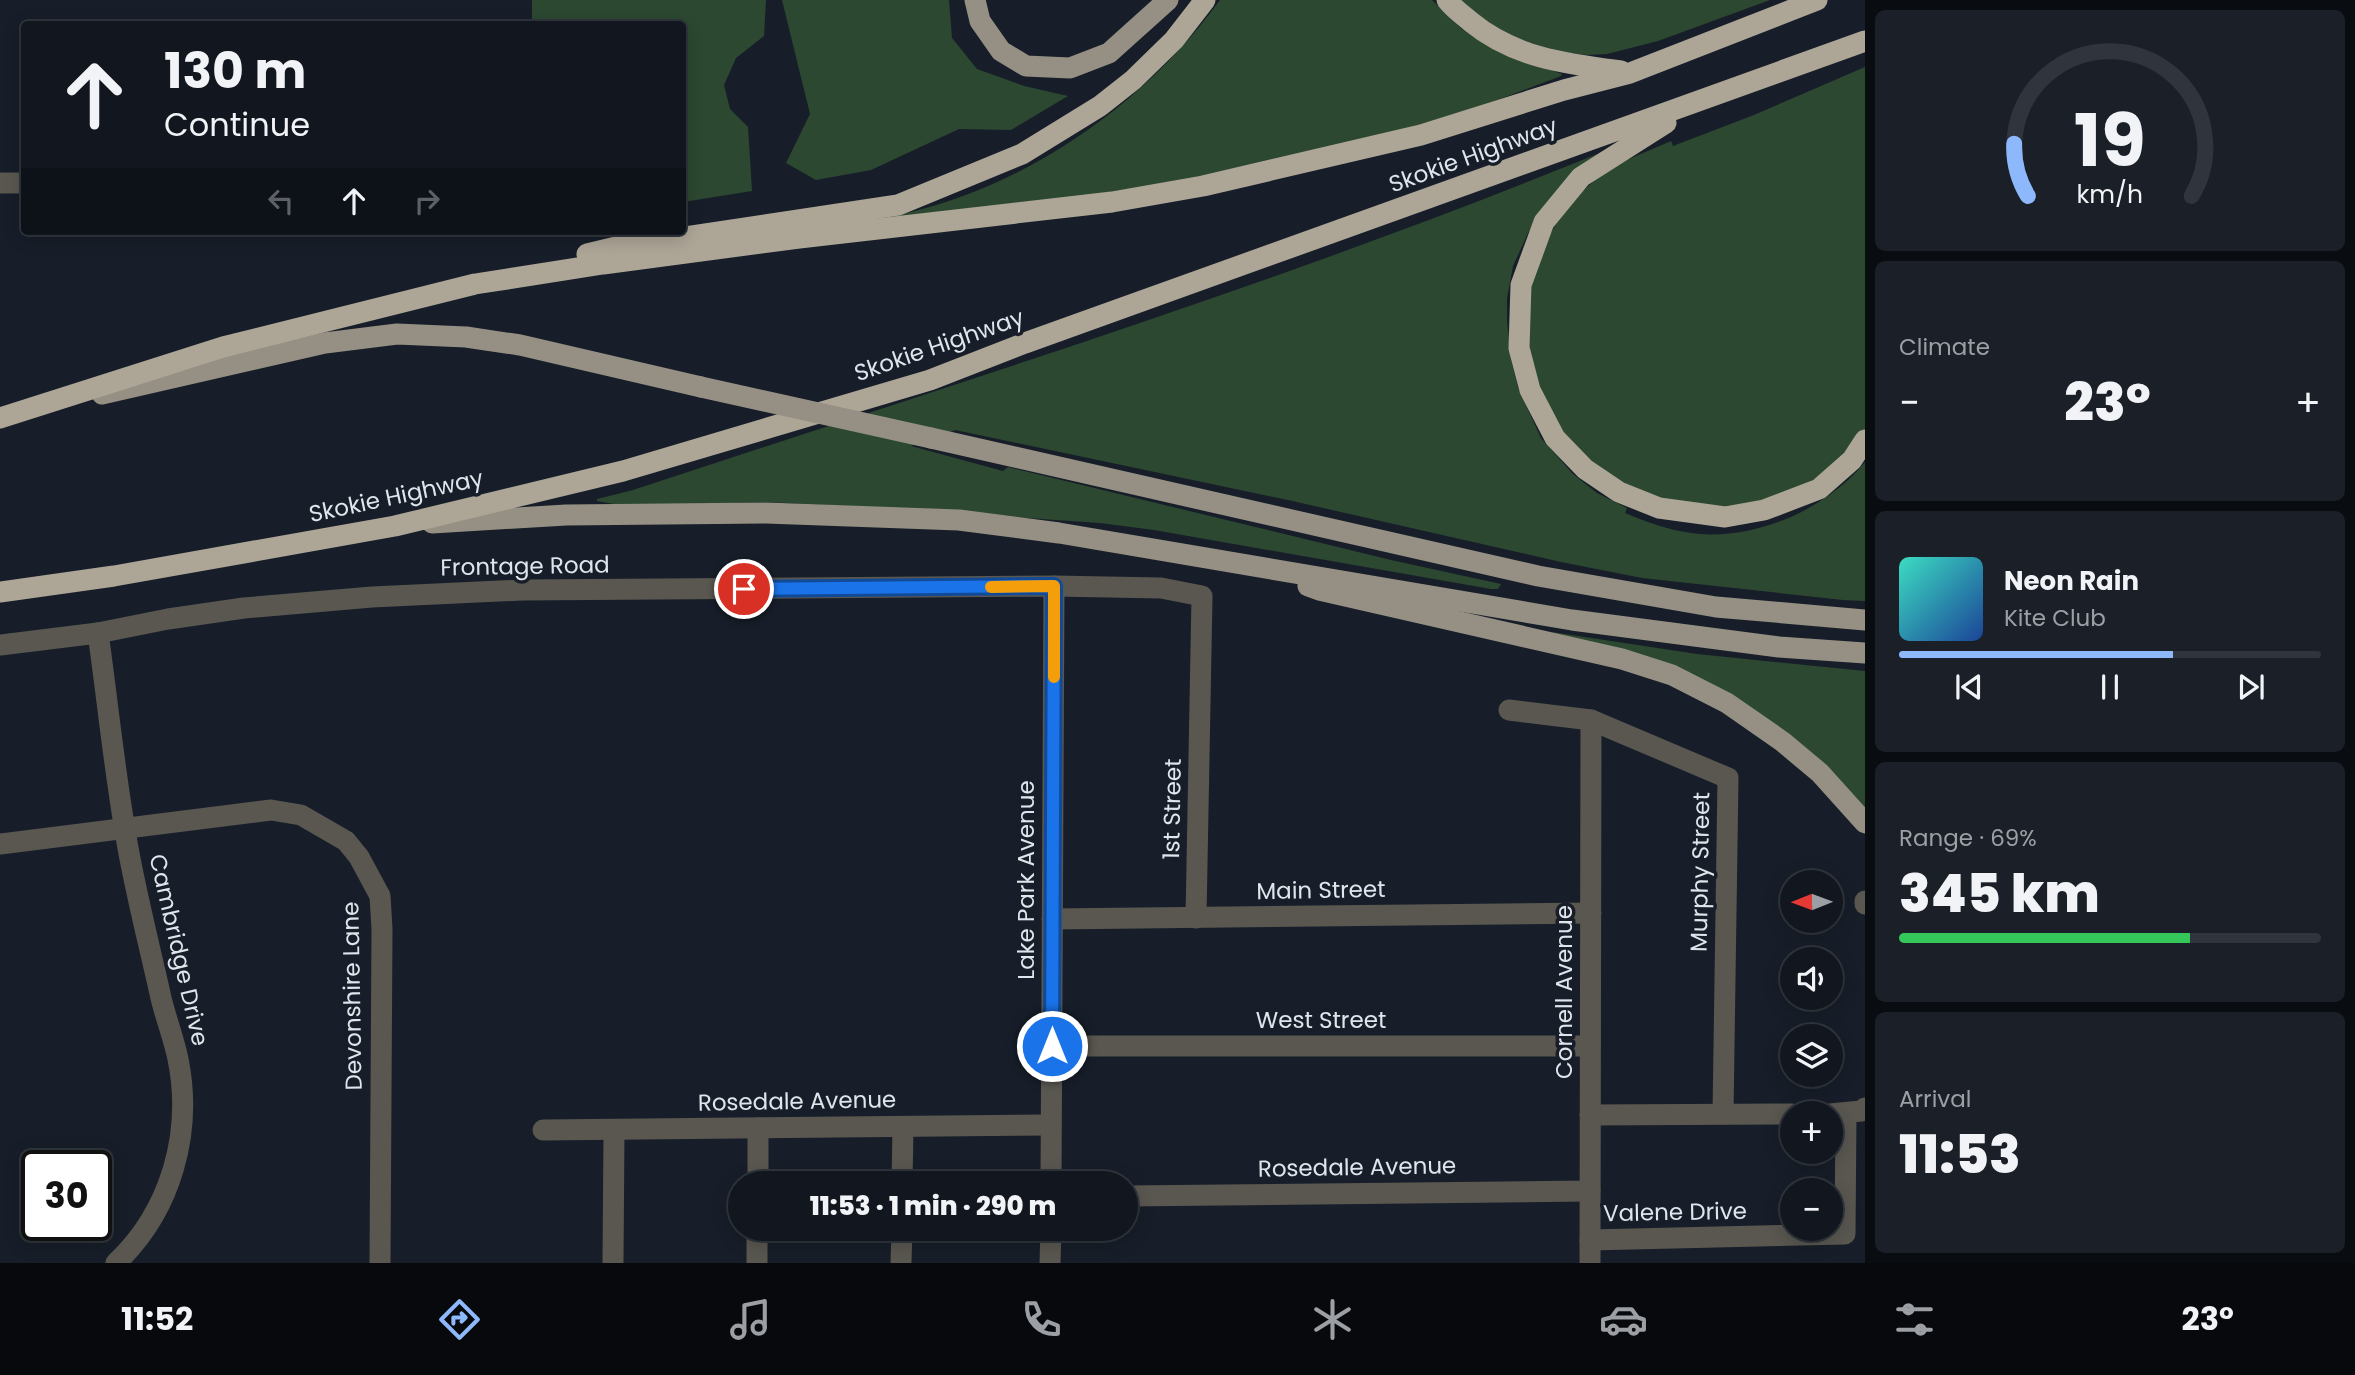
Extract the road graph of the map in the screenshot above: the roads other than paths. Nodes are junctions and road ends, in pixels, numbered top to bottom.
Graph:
1 (975, 0) edge
2 (1168, 0) edge
3 (1205, 0) edge
4 (1447, 0) edge
5 (1817, 0) edge
6 (1865, 41) edge
7 (1630, 73) junction
8 (1709, 98) junction
9 (0, 183) edge
10 (21, 183) edge
11 (475, 284) junction
12 (3, 417) edge
13 (1865, 440) edge
14 (395, 526) junction
15 (1254, 565) junction
16 (1054, 586) junction
17 (0, 592) edge
18 (1865, 620) edge
19 (98, 633) junction
20 (0, 645) edge
21 (1865, 653) edge
22 (1200, 702) joint
23 (1509, 710) dead end
24 (1591, 720) junction
25 (1865, 823) edge
26 (125, 829) junction
27 (0, 844) edge
28 (1591, 913) junction
29 (1196, 918) junction
30 (1052, 919) junction
31 (1052, 1046) junction
32 (1590, 1046) junction
33 (1847, 1112) edge
34 (1723, 1114) junction
35 (1780, 1114) edge
36 (1590, 1115) junction
37 (1051, 1125) junction
38 (903, 1126) junction
39 (758, 1128) junction
40 (543, 1130) dead end
41 (614, 1130) junction
42 (758, 1171) edge
43 (902, 1171) edge
44 (1051, 1171) edge
45 (1590, 1191) junction
46 (1138, 1196) edge
47 (1590, 1240) junction
48 (757, 1241) edge
49 (902, 1241) edge
50 (1051, 1241) edge
51 (116, 1263) edge
52 (380, 1263) edge
53 (613, 1263) edge
54 (757, 1263) edge
55 (901, 1263) edge
56 (1050, 1263) edge
57 (1590, 1263) edge

1 - 2 main road
3 - 11 highway
4 - 7 highway
5 - 7 highway, Skokie Highway
6 - 8 highway, Skokie Highway
7 - 11 highway, Skokie Highway
8 - 13 highway
8 - 14 highway, Skokie Highway
9 - 10 street
11 - 12 highway, Skokie Highway
12 - 18 main road, bridge
14 - 15 main road
14 - 17 highway, Skokie Highway
15 - 21 main road
15 - 25 main road
16 - 19 street, Frontage Road
16 - 22 street, Frontage Road
16 - 30 street, Lake Park Avenue
19 - 20 street, Frontage Road
19 - 26 street, Cambridge Drive
22 - 29 street, 1st Street
23 - 24 street, Murphy Street
24 - 28 street, Cornell Avenue
24 - 34 street, Murphy Street
26 - 27 street, Devonshire Lane
26 - 51 street, Cambridge Drive
26 - 52 street, Devonshire Lane
28 - 29 street, Main Street
28 - 32 street, Cornell Avenue
29 - 30 street, Main Street
30 - 31 street, Lake Park Avenue
31 - 32 street, West Street
31 - 37 street, Lake Park Avenue
32 - 36 street, Cornell Avenue
33 - 47 street, Valene Drive
34 - 35 street
34 - 36 street
36 - 45 street, Cornell Avenue
37 - 38 street, Rosedale Avenue
37 - 44 street, Lake Park Avenue
38 - 39 street, Rosedale Avenue
38 - 43 street
39 - 41 street, Rosedale Avenue
39 - 42 street
40 - 41 street, Rosedale Avenue
41 - 53 street
45 - 46 street, Rosedale Avenue
45 - 47 street, Cornell Avenue
47 - 57 street, Cornell Avenue
48 - 54 street
49 - 55 street
50 - 56 street

